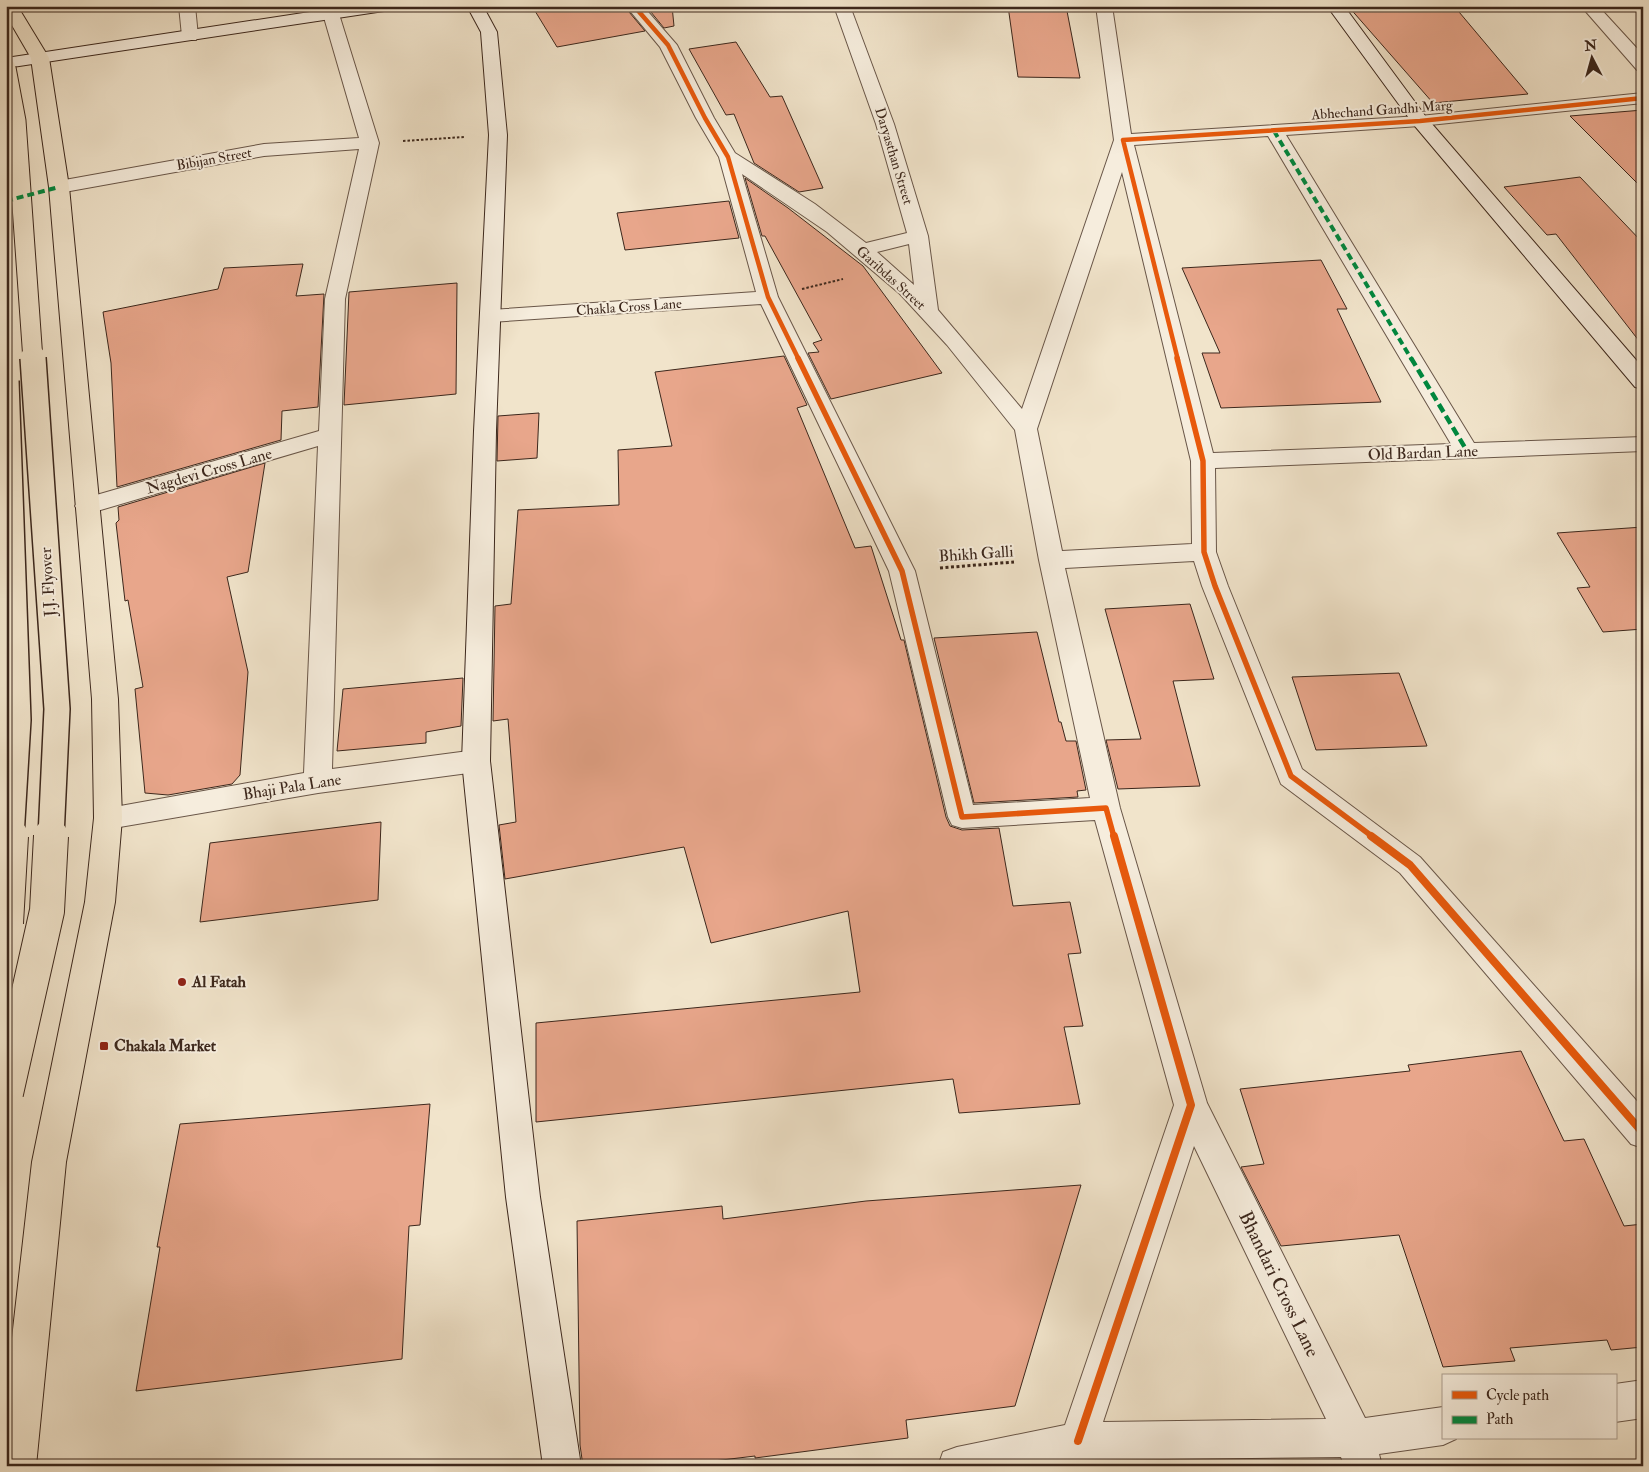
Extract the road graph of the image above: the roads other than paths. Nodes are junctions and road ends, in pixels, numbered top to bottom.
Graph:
1 (7, 6) edge
2 (187, 6) edge
3 (384, 6) edge
4 (475, 6) edge
5 (634, 6) edge
6 (842, 6) edge
7 (1104, 6) edge
8 (1335, 6) edge
9 (1589, 6) edge
10 (331, 14) junction
11 (190, 36) junction
12 (40, 58) junction
13 (6, 63) edge
14 (1643, 66) edge
15 (6, 68) edge
16 (1643, 98) edge
17 (1420, 121) junction
18 (1274, 131) junction
19 (1122, 140) junction
20 (370, 143) junction
21 (728, 157) junction
22 (59, 188) junction
23 (918, 236) junction
24 (861, 250) junction
25 (768, 297) junction
26 (928, 311) junction
27 (491, 316) junction
28 (6, 381) edge
29 (1643, 382) edge
30 (1026, 429) junction
31 (330, 435) junction
32 (1643, 444) edge
33 (1467, 451) junction
34 (1203, 462) junction
35 (87, 506) junction
36 (1204, 552) junction
37 (1051, 560) junction
38 (476, 761) junction
39 (318, 782) junction
40 (1106, 808) junction
41 (108, 818) junction
42 (6, 923) edge
43 (6, 1093) edge
44 (1191, 1104) junction
45 (1643, 1133) edge
46 (1643, 1399) edge
47 (1616, 1403) edge
48 (1442, 1426) edge
49 (1078, 1441) junction
50 (1359, 1452) edge
51 (18, 1466) edge
52 (562, 1466) edge
53 (957, 1466) edge

1 - 12 main road
2 - 11 street
3 - 10 street
4 - 27 street
5 - 21 street
6 - 23 street, Daryasthan Street
7 - 19 street
8 - 17 street
9 - 14 street
10 - 11 street
10 - 20 street
11 - 12 street
12 - 13 street
12 - 22 main road
15 - 43 main road, J.J. Flyover, bridge
16 - 17 street, Abhechand Gandhi Marg
17 - 18 street, Abhechand Gandhi Marg
17 - 29 street
18 - 19 street, Abhechand Gandhi Marg
18 - 33 street
19 - 30 street
19 - 34 street
20 - 22 street, Bibijan Street
20 - 31 street
21 - 24 street, Garibdas Street
21 - 25 street
22 - 35 main road
23 - 24 street
23 - 26 street, Daryasthan Street
24 - 26 street, Garibdas Street
25 - 27 street, Chakla Cross Lane
25 - 40 street
26 - 30 street, Garibdas Street
27 - 38 street
28 - 42 main road, bridge
30 - 37 street, Bhandari Cross Lane
31 - 35 street, Nagdevi Cross Lane
31 - 39 street
32 - 33 street, Old Bardan Lane
33 - 34 street, Old Bardan Lane
34 - 36 street
35 - 41 main road
36 - 37 street
36 - 45 street
37 - 40 street, Bhandari Cross Lane
38 - 39 street, Bhaji Pala Lane
38 - 52 street
39 - 41 street, Bhaji Pala Lane
40 - 44 street, Bhandari Cross Lane
41 - 51 main road
44 - 49 street
44 - 50 street, Bhandari Cross Lane
46 - 47 street
48 - 50 street
49 - 50 street
49 - 53 street

